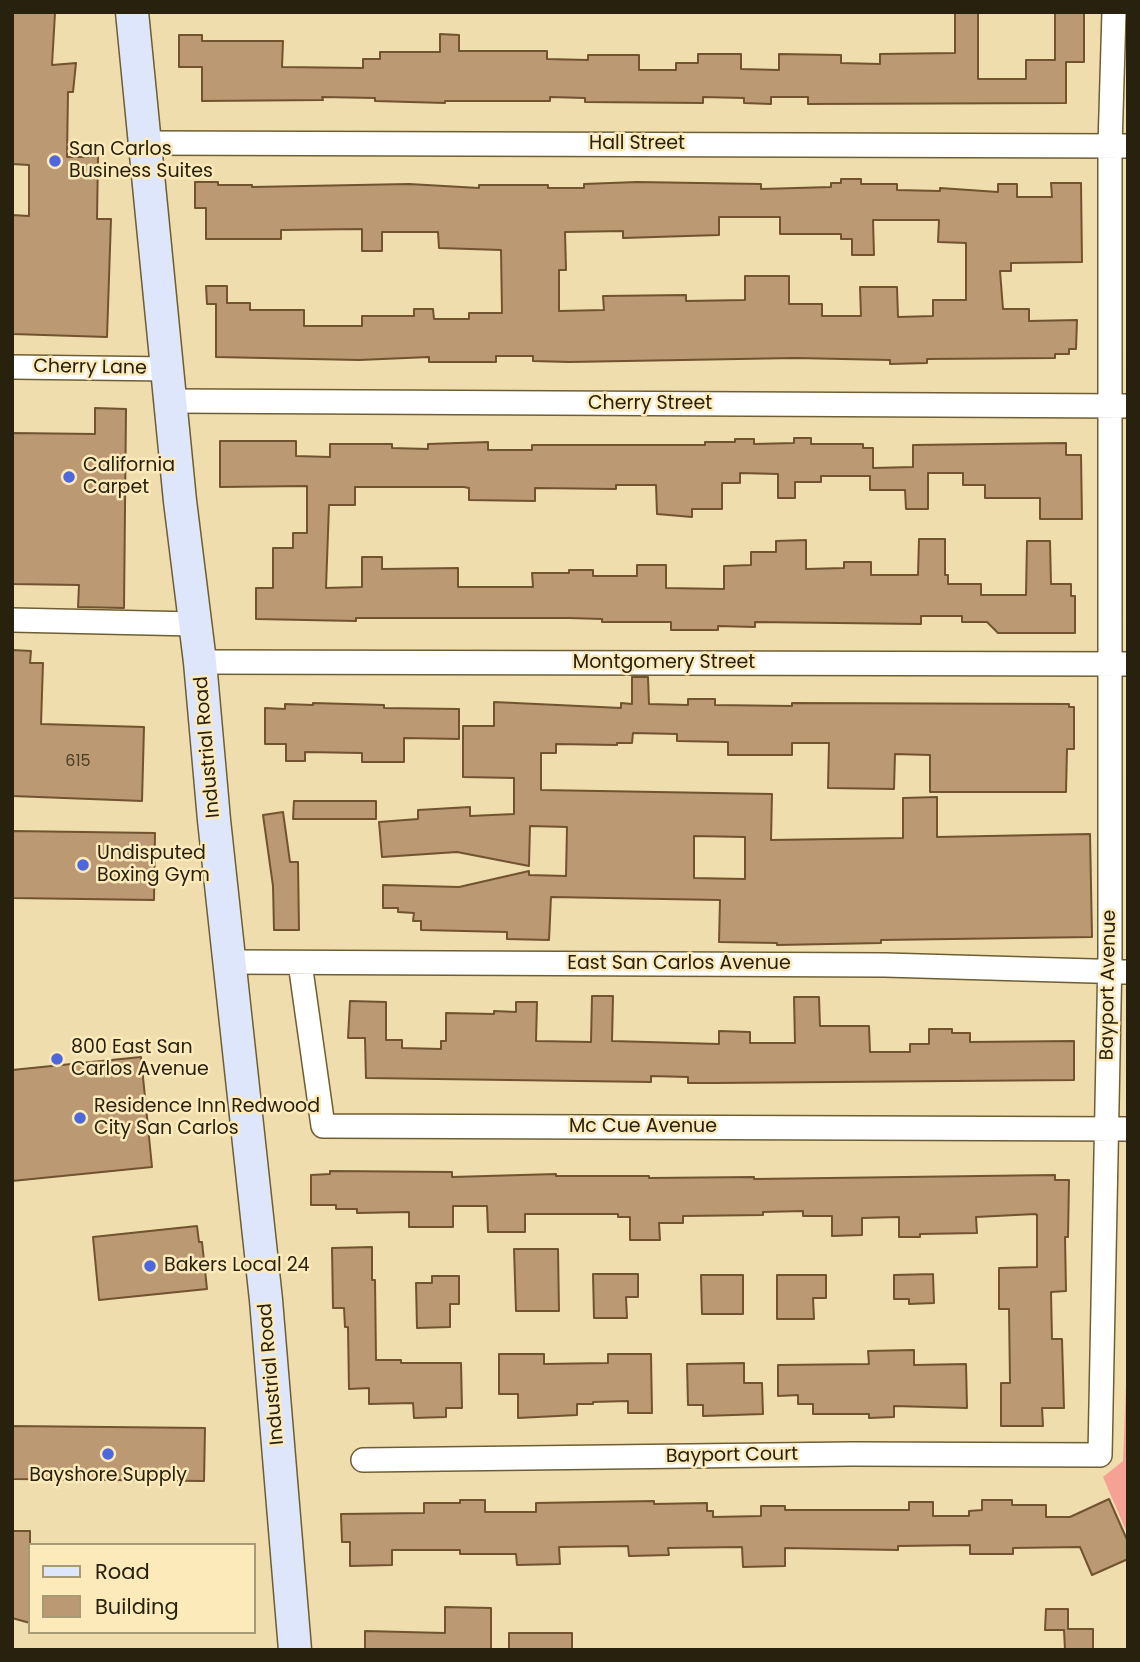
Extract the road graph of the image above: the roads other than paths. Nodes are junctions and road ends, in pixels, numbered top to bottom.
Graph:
1 (132, 12) edge
2 (1114, 12) edge
3 (146, 143) junction
4 (1119, 146) edge
5 (12, 367) edge
6 (169, 369) junction
7 (172, 401) junction
8 (1120, 407) edge
9 (12, 620) edge
10 (194, 624) junction
11 (200, 662) junction
12 (1120, 664) edge
13 (230, 962) junction
14 (300, 963) junction
15 (1119, 972) edge
16 (1117, 1129) edge
17 (1100, 1455) joint
18 (363, 1460) dead end
19 (295, 1650) edge

1 - 3 main road, Industrial Road
2 - 4 street, Bayport Avenue
3 - 4 street, Hall Street
3 - 6 main road, Industrial Road
4 - 8 street, Bayport Avenue
5 - 6 street, Cherry Lane
6 - 7 main road, Industrial Road
7 - 8 street, Cherry Street
7 - 10 main road, Industrial Road
8 - 12 street, Bayport Avenue
9 - 10 street
10 - 11 main road, Industrial Road
11 - 12 street, Montgomery Street
11 - 13 main road, Industrial Road
12 - 15 street, Bayport Avenue
13 - 14 street, East San Carlos Avenue
13 - 19 main road, Industrial Road
14 - 15 street, East San Carlos Avenue
14 - 16 street, Mc Cue Avenue
15 - 16 street, Bayport Avenue
16 - 17 street, Bayport Avenue
17 - 18 street, Bayport Court

